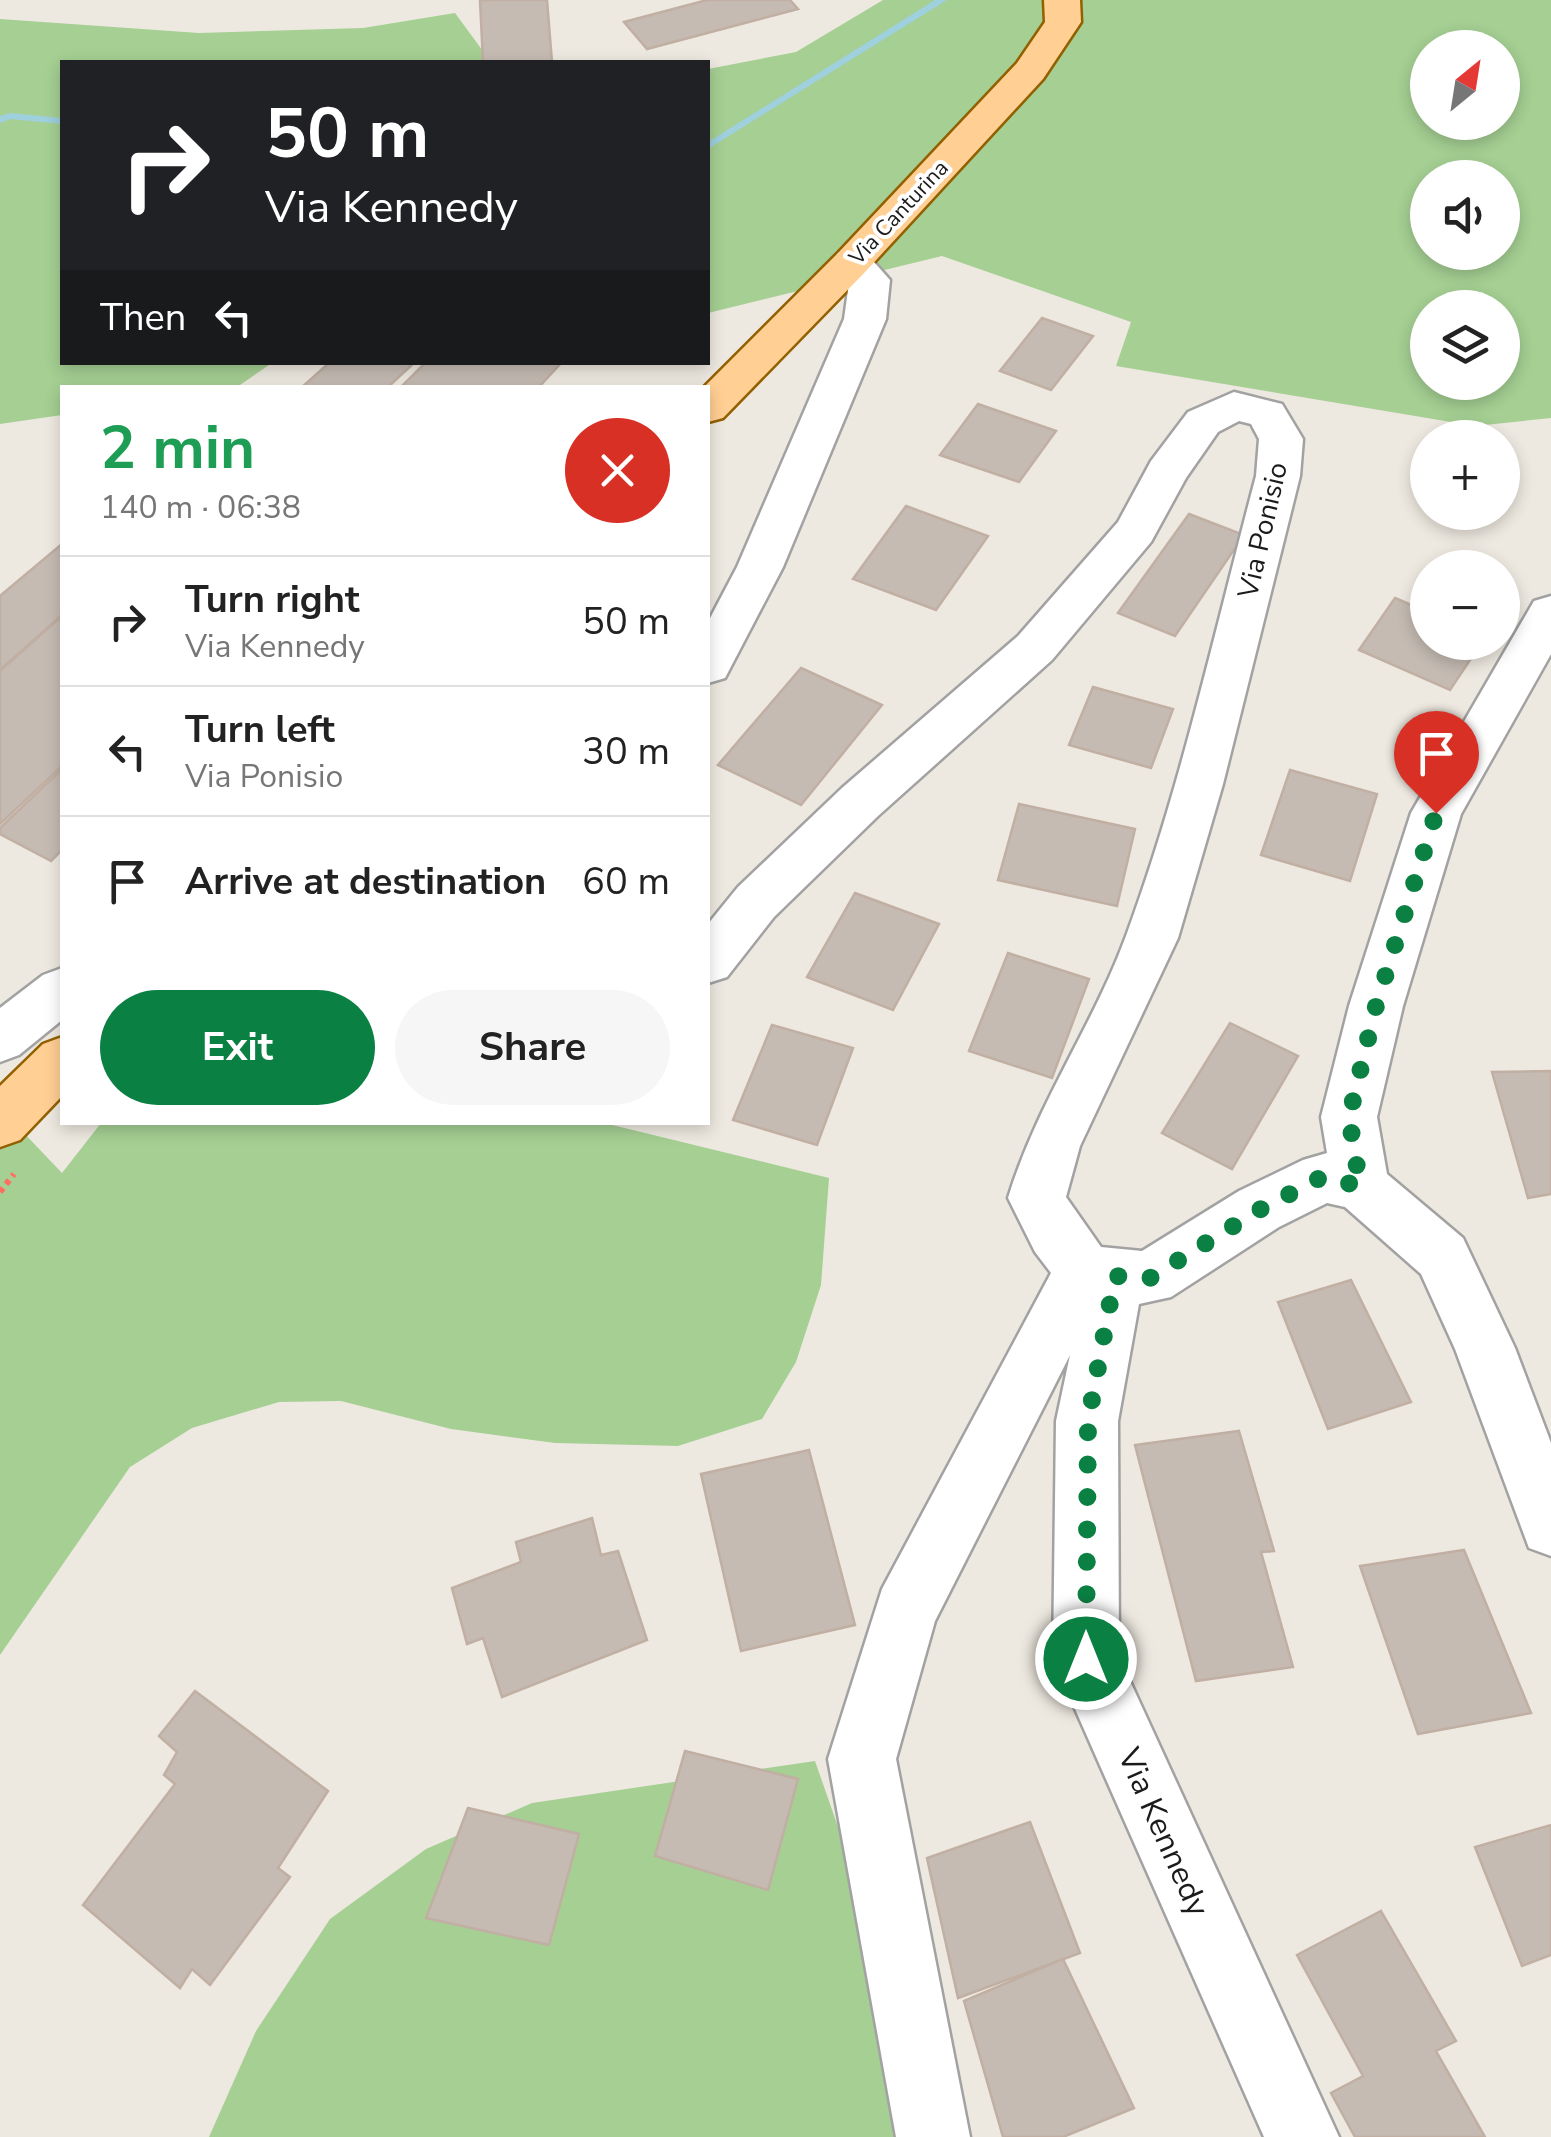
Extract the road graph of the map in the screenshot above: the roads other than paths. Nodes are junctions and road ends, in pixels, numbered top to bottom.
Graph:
1 (1062, 0) edge
2 (852, 262) junction
3 (710, 406) edge
4 (1551, 612) edge
5 (710, 662) edge
6 (710, 960) edge
7 (60, 992) edge
8 (0, 1039) edge
9 (60, 1062) edge
10 (0, 1123) edge
11 (1360, 1186) junction
12 (1084, 1260) junction
13 (1551, 1526) edge
14 (933, 2137) edge
15 (1302, 2137) edge

1 - 2 main road, Via Canturina
2 - 3 main road, Via Canturina
2 - 5 street
4 - 11 street
6 - 12 street, Via Ponisio
7 - 8 street
9 - 10 main road
11 - 12 street
11 - 13 street
12 - 14 street
12 - 15 street, Via Kennedy

